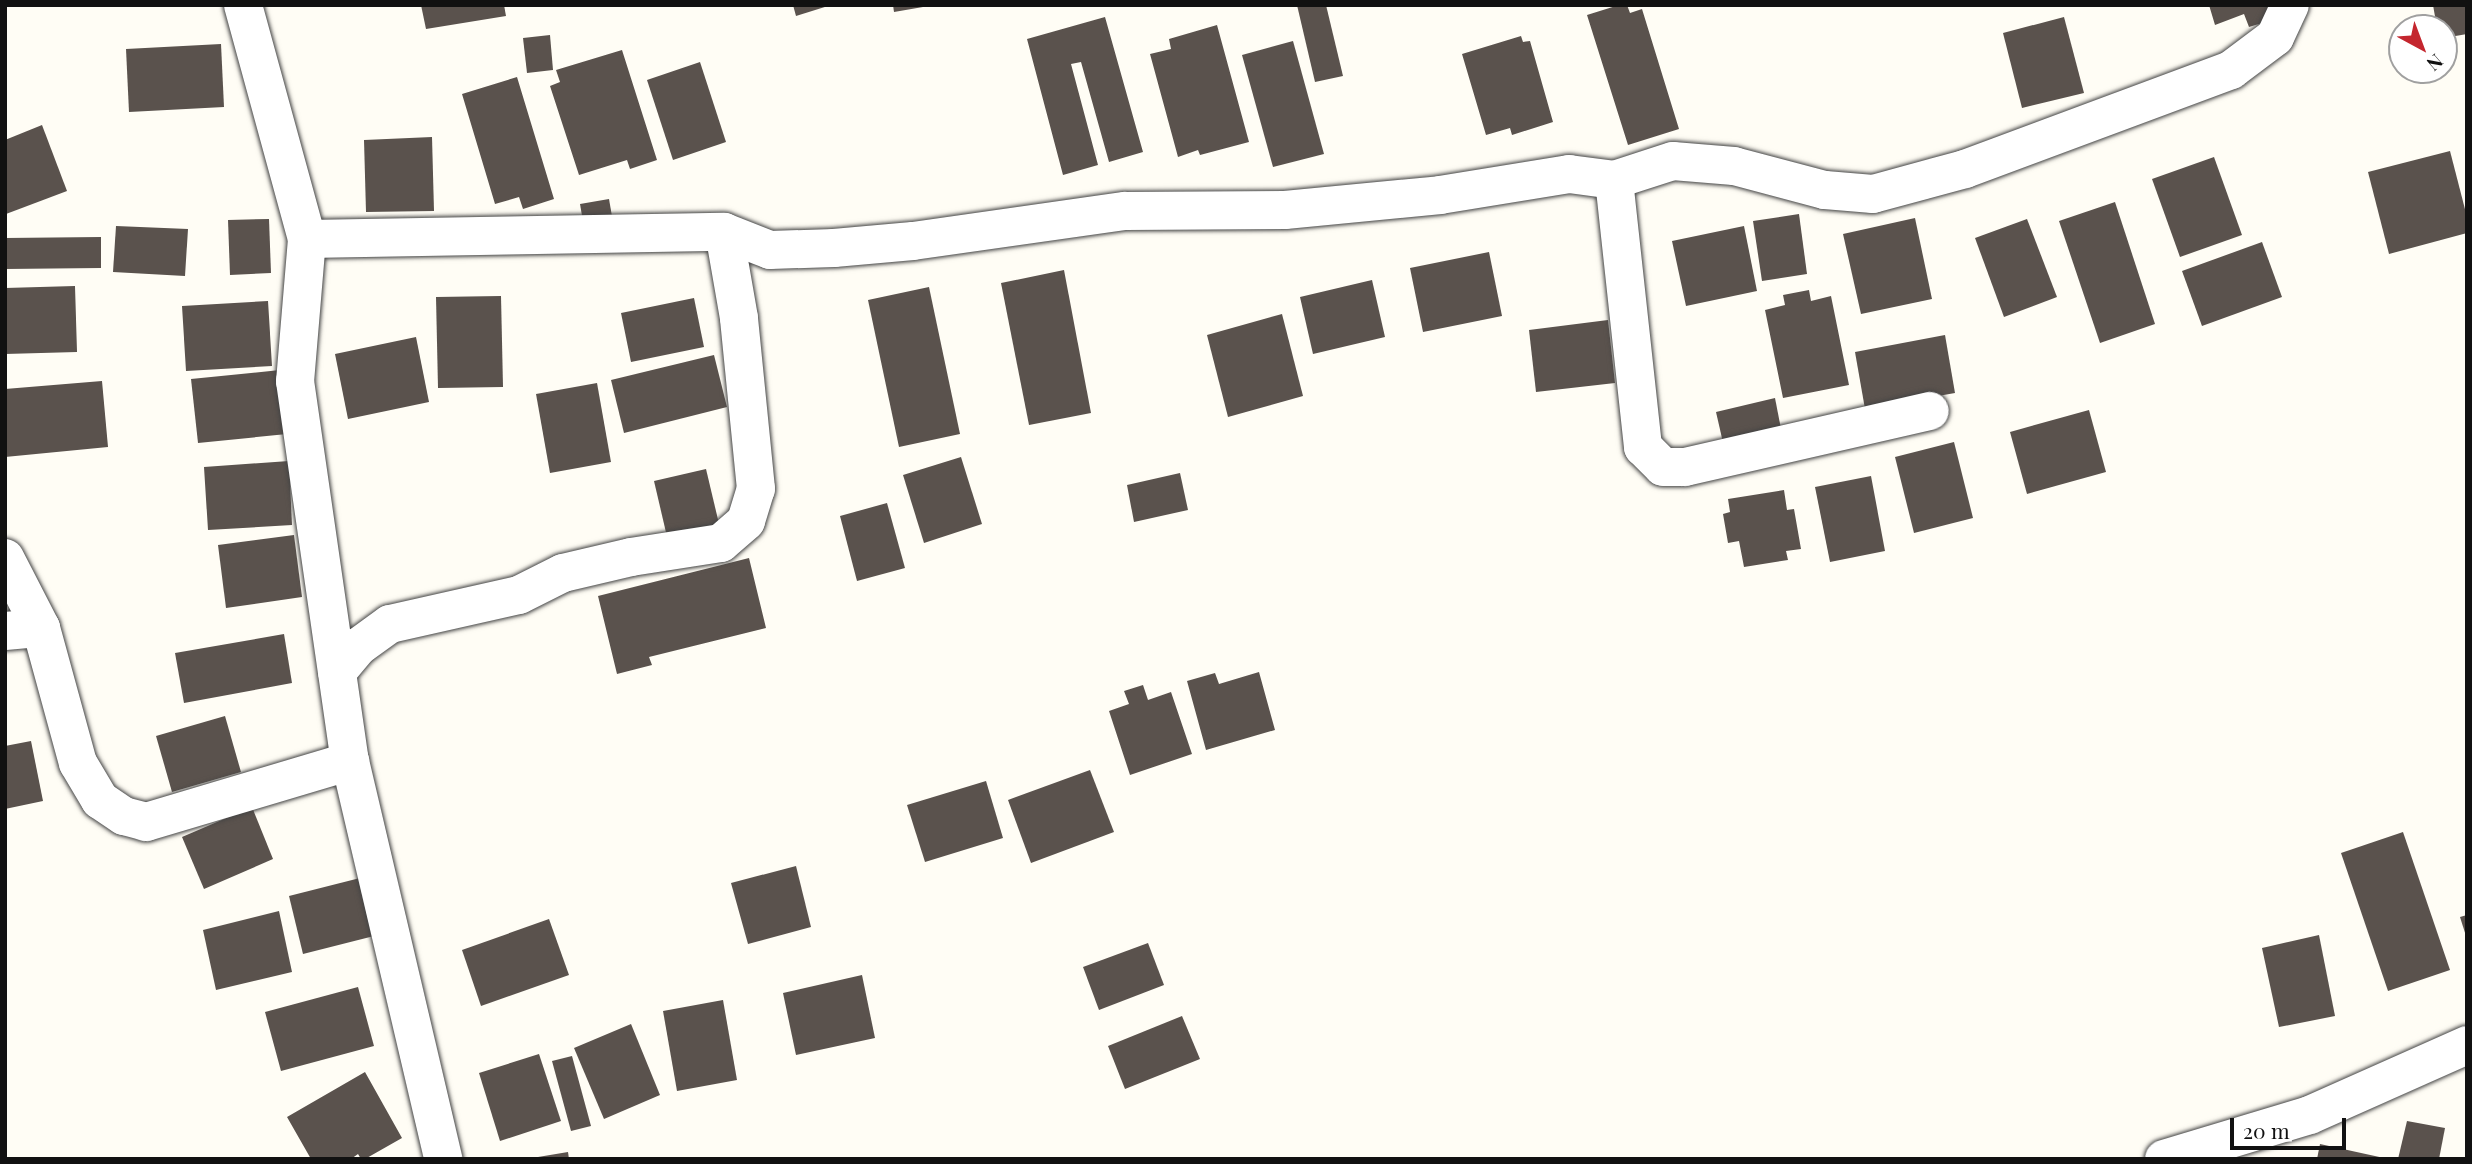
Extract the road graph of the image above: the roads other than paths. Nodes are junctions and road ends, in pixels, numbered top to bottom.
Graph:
1 (243, 5) edge
2 (2290, 5) edge
3 (1614, 180) junction
4 (724, 232) junction
5 (307, 239) junction
6 (1930, 411) dead end
7 (5, 558) edge
8 (23, 630) edge
9 (337, 672) junction
10 (350, 761) junction
11 (2467, 1045) edge
12 (443, 1159) edge
13 (2164, 1159) edge

1 - 5 street
2 - 3 street
3 - 4 street
3 - 6 street
4 - 5 street
4 - 9 street
5 - 9 street
7 - 8 street
8 - 10 street
9 - 10 street
10 - 12 street
11 - 13 street

